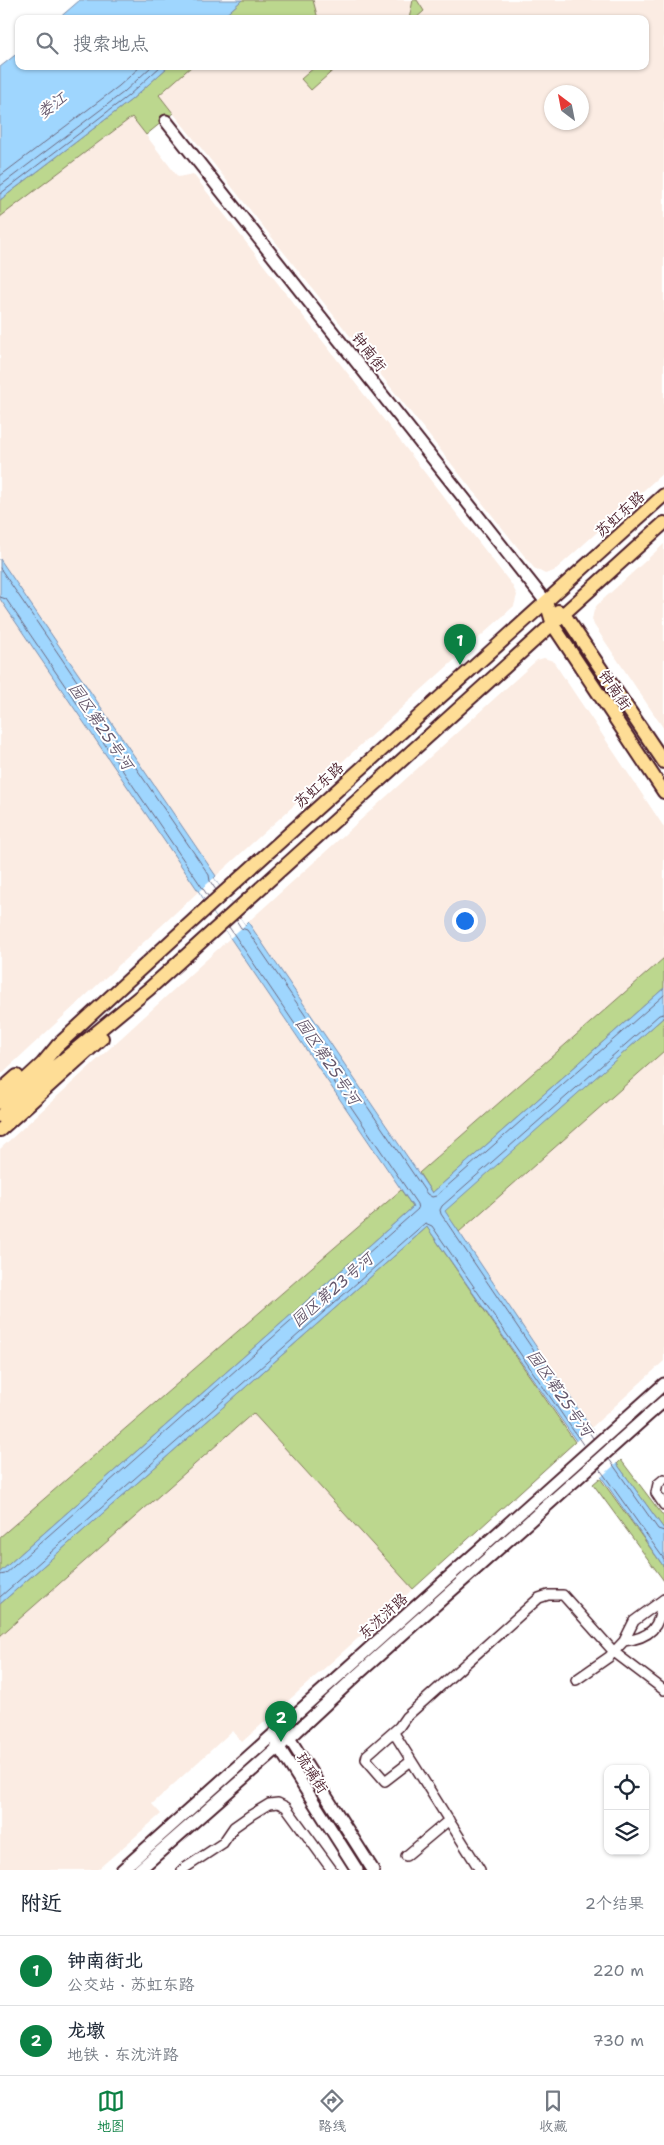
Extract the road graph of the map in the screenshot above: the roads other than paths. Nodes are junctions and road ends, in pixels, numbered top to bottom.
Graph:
1 (166, 121) dead end
2 (664, 495) edge
3 (664, 523) edge
4 (546, 602) junction
5 (564, 614) junction
6 (552, 625) junction
7 (664, 762) edge
8 (664, 792) edge
9 (149, 990) junction
10 (57, 1046) junction
11 (0, 1091) edge
12 (0, 1103) edge
13 (0, 1116) edge
14 (0, 1130) edge
15 (664, 1384) edge
16 (664, 1401) edge
17 (664, 1479) edge
18 (664, 1505) edge
19 (662, 1600) edge
20 (624, 1641) junction
21 (614, 1652) junction
22 (576, 1680) dead end
23 (664, 1690) edge
24 (394, 1733) junction
25 (273, 1734) junction
26 (289, 1738) junction
27 (279, 1748) junction
28 (411, 1761) junction
29 (449, 1820) junction
30 (406, 1856) dead end
31 (122, 1870) edge
32 (140, 1870) edge
33 (182, 1870) edge
34 (332, 1870) edge
35 (357, 1870) edge
36 (373, 1870) edge
37 (480, 1870) edge

1 - 4 main road, 钟南街
2 - 4 main road, 苏虹东路
3 - 5 main road
4 - 5 main road, 钟南街
4 - 6 main road, 钟南街
4 - 10 main road, 苏虹东路
5 - 6 main road
5 - 7 main road, 钟南街
6 - 8 main road, 钟南街
6 - 9 main road
9 - 13 main road
9 - 14 main road
10 - 11 main road
10 - 12 main road, 苏虹东路
15 - 25 main road, 东沈浒路
16 - 26 main road, 东沈浒路
17 - 18 street
19 - 20 street
19 - 20 street
20 - 21 street
21 - 22 street
21 - 23 street
21 - 24 street
24 - 28 street
24 - 28 street
25 - 26 main road, 琉璃街
25 - 27 main road, 琉璃街
25 - 31 main road, 东沈浒路
26 - 27 main road, 东沈浒路
26 - 36 main road, 琉璃街
27 - 32 main road, 东沈浒路
27 - 35 main road, 琉璃街
28 - 29 street
29 - 30 street
29 - 37 street
33 - 34 street

